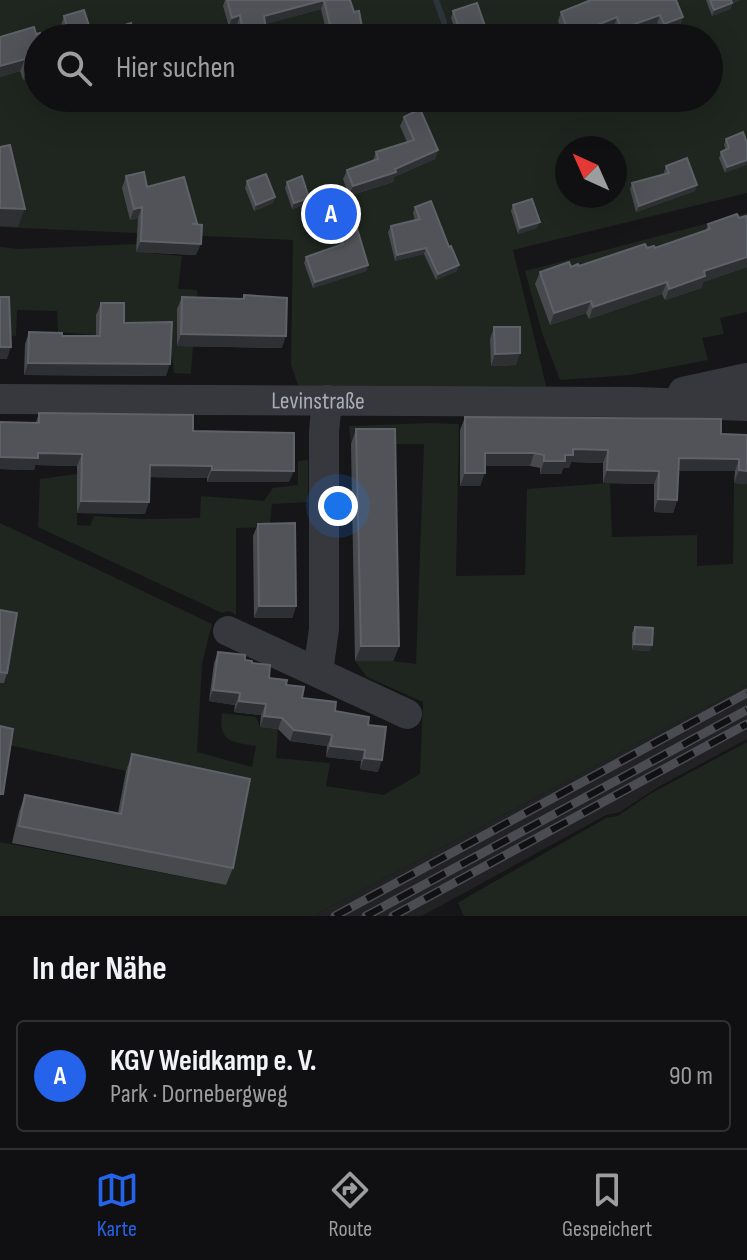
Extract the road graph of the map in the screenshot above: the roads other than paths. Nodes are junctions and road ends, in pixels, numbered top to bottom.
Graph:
1 (747, 378) edge
2 (0, 399) edge
3 (327, 400) junction
4 (636, 402) junction
5 (747, 406) edge
6 (228, 631) dead end
7 (318, 672) junction
8 (407, 714) dead end

1 - 4 street, Levinstraße
2 - 3 street, Levinstraße
3 - 4 street, Levinstraße
3 - 7 street
4 - 5 street, Levinstraße
6 - 7 street
7 - 8 street

